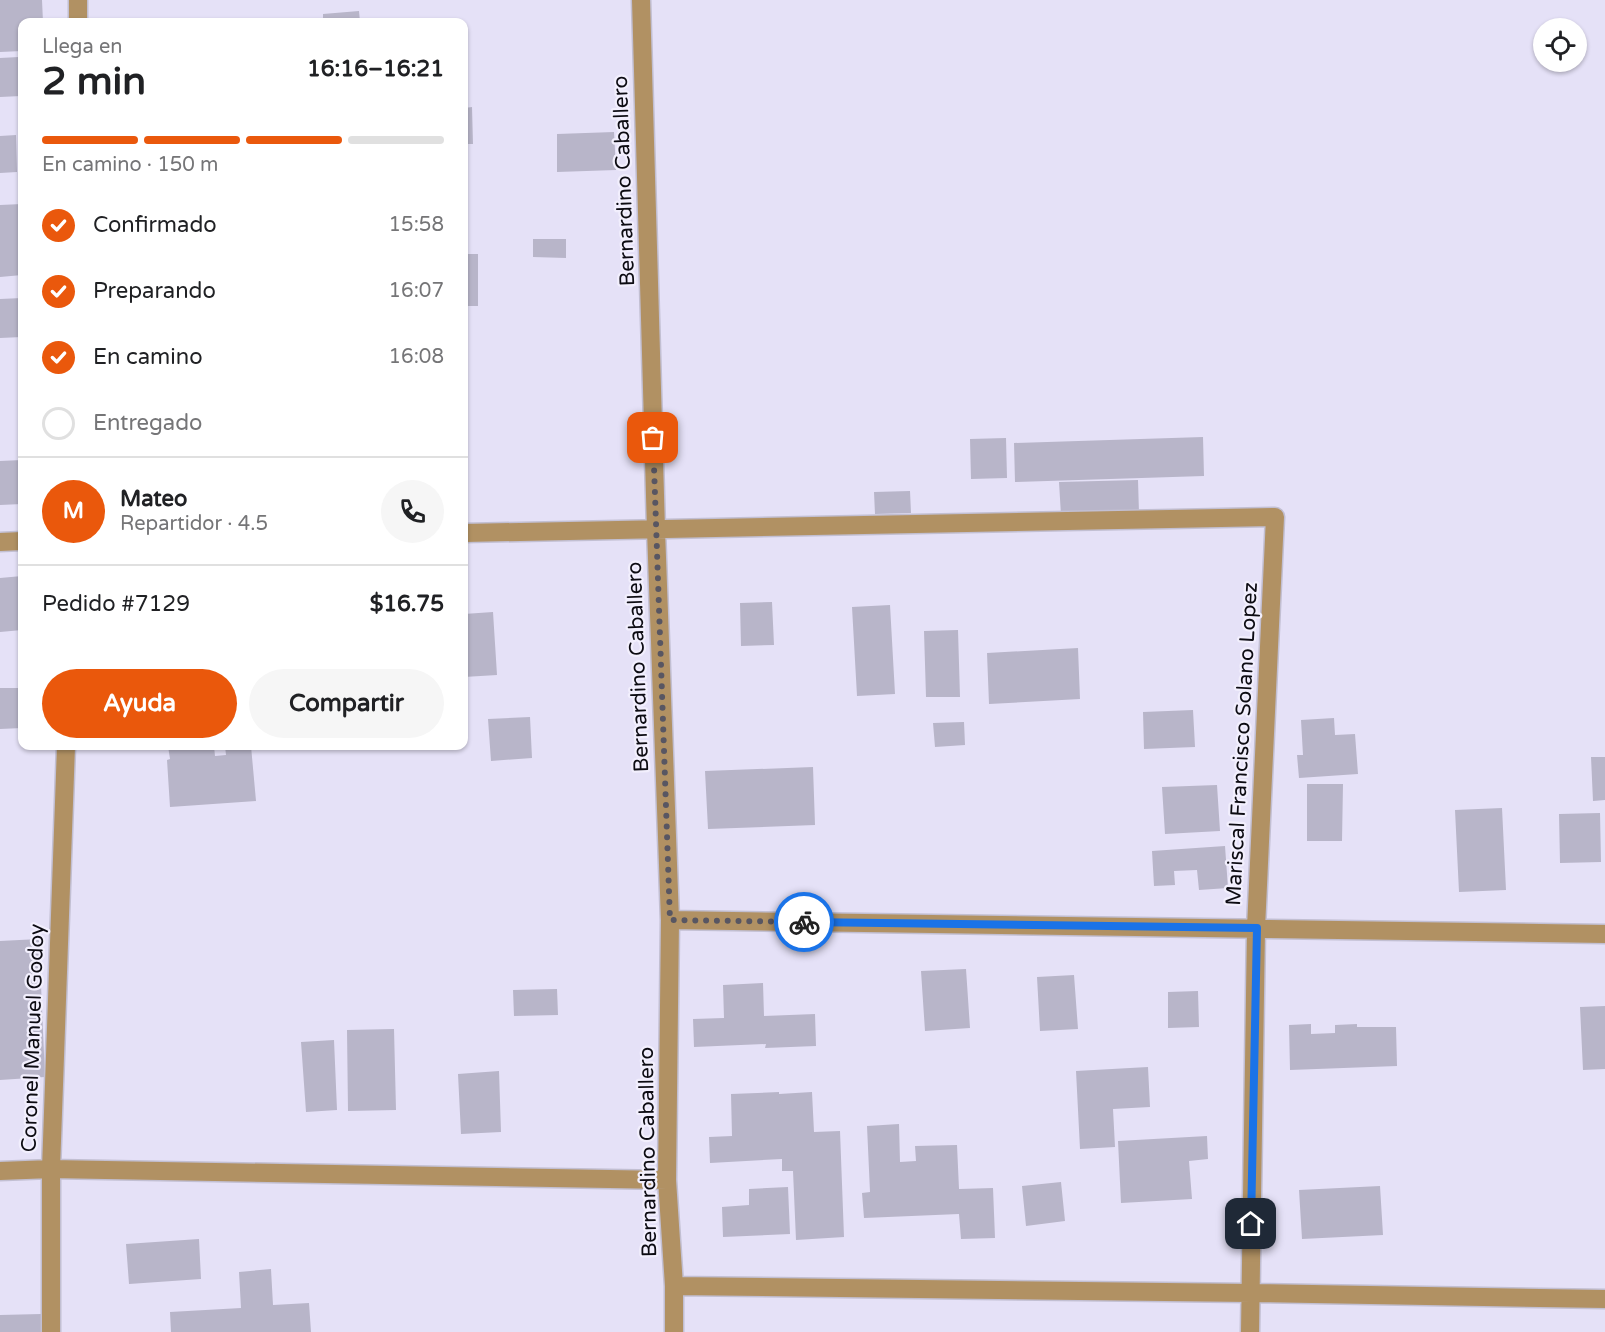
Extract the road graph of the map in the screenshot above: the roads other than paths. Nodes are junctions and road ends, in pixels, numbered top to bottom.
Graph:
1 (78, 0) edge
2 (641, 0) edge
3 (78, 18) edge
4 (656, 530) junction
5 (468, 533) edge
6 (18, 541) edge
7 (0, 542) edge
8 (66, 750) edge
9 (670, 920) junction
10 (1257, 928) junction
11 (1605, 934) edge
12 (51, 1169) junction
13 (0, 1171) edge
14 (667, 1180) junction
15 (674, 1286) junction
16 (1250, 1293) junction
17 (1605, 1299) edge
18 (51, 1332) edge
19 (674, 1332) edge
20 (1250, 1332) edge

1 - 3 street
2 - 4 street, Bernardino Caballero
4 - 5 street
4 - 9 street, Bernardino Caballero
4 - 10 street, Mariscal Francisco Solano Lopez
6 - 7 street
8 - 12 street, Coronel Manuel Godoy
9 - 10 street
9 - 14 street, Bernardino Caballero
10 - 11 street
10 - 16 street, Mariscal Francisco Solano Lopez
12 - 13 street
12 - 14 street
12 - 18 street, Coronel Manuel Godoy
14 - 15 street, Bernardino Caballero
15 - 16 street
15 - 19 street, Bernardino Caballero
16 - 17 street
16 - 20 street, Mariscal Francisco Solano Lopez

